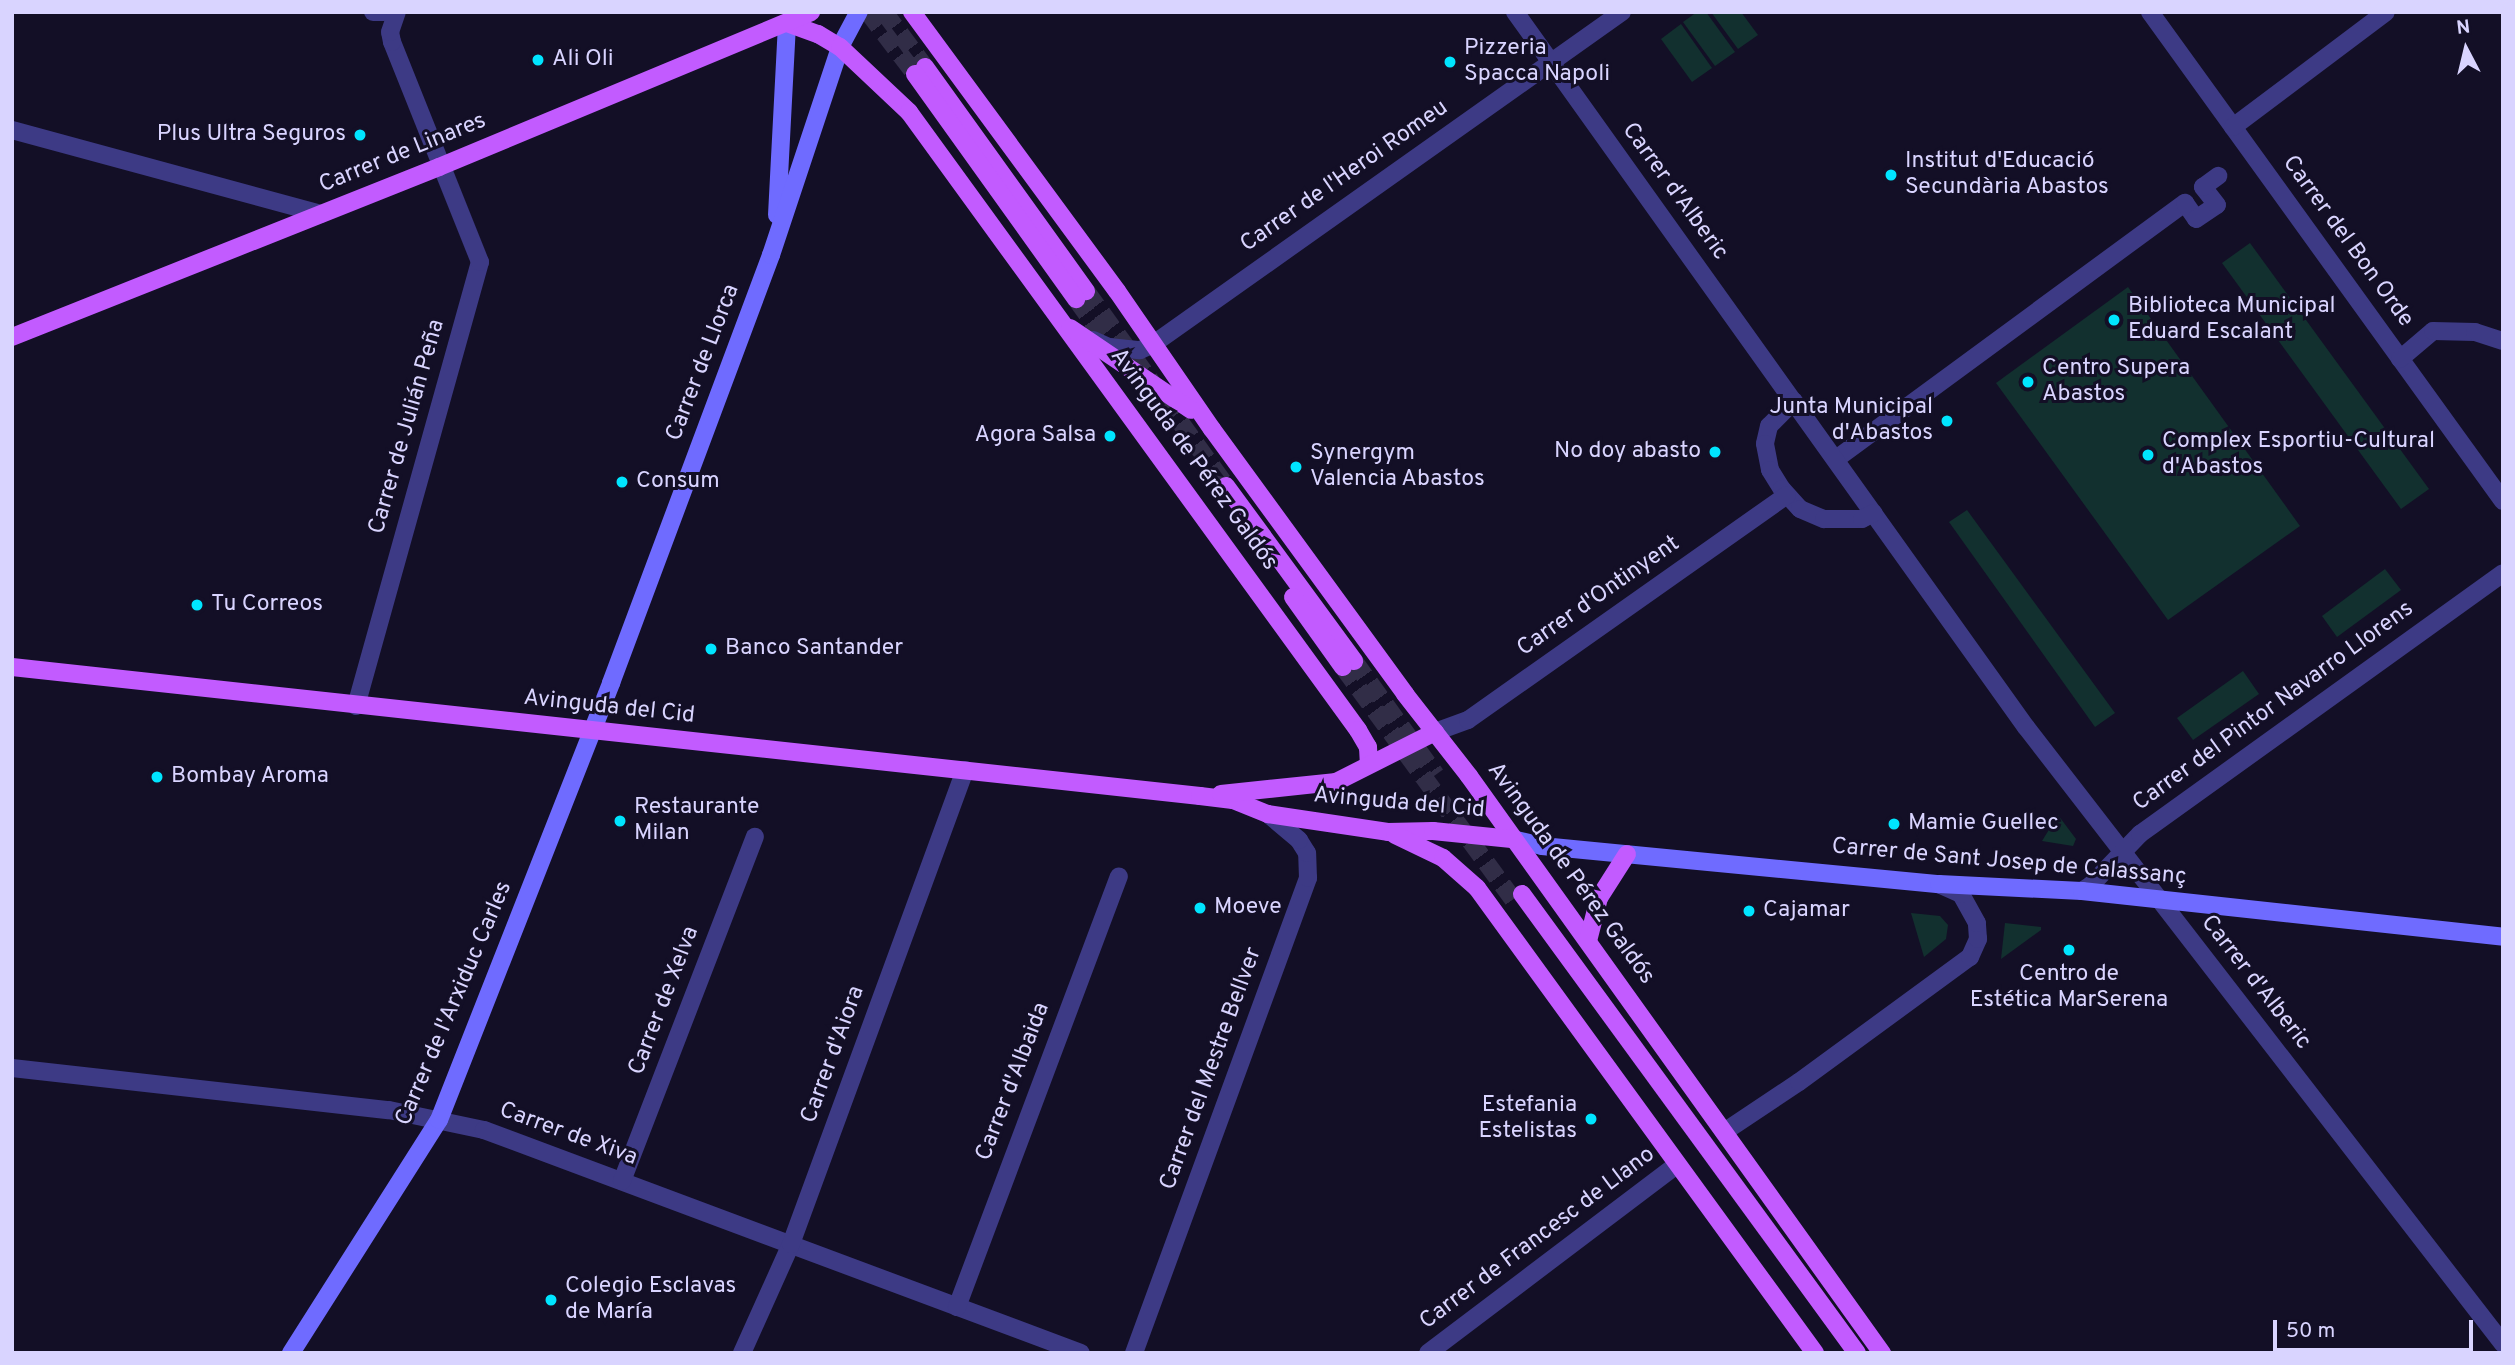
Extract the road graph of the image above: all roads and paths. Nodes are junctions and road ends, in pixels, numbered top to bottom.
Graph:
1 (373, 12) edge
2 (384, 12) edge
3 (397, 12) edge
4 (811, 12) edge
5 (859, 12) edge
6 (912, 12) edge
7 (1515, 12) edge
8 (1622, 12) edge
9 (2150, 12) edge
10 (2386, 12) edge
11 (786, 18) edge
12 (840, 47) junction
13 (1550, 61) junction
14 (920, 71) tunnel mouth
15 (2233, 127) junction
16 (12, 130) edge
17 (439, 167) junction
18 (2211, 181) dead end
19 (321, 214) junction
20 (771, 255) junction
21 (1081, 295) tunnel mouth
22 (1064, 325) junction
23 (12, 337) edge
24 (1088, 337) junction
25 (2503, 341) edge
26 (1152, 345) junction
27 (2400, 359) junction
28 (1794, 401) junction
29 (1212, 429) junction
30 (1836, 459) junction
31 (1222, 489) tunnel mouth
32 (1787, 495) junction
33 (2503, 501) edge
34 (1874, 513) junction
35 (2503, 573) edge
36 (1348, 664) tunnel mouth
37 (12, 667) edge
38 (356, 706) junction
39 (592, 730) junction
40 (1435, 732) junction
41 (1369, 764) junction
42 (965, 770) junction
43 (1200, 796) junction
44 (1268, 814) junction
45 (1388, 832) junction
46 (755, 837) dead end
47 (1512, 839) junction
48 (2123, 851) junction
49 (1626, 854) junction
50 (1119, 876) dead end
51 (1939, 884) junction
52 (2082, 891) junction
53 (2158, 899) junction
54 (2503, 937) edge
55 (1588, 942) junction
56 (12, 1069) edge
57 (439, 1120) junction
58 (1724, 1132) junction
59 (1677, 1165) junction
60 (622, 1181) junction
61 (791, 1244) junction
62 (957, 1307) junction
63 (2503, 1344) edge
64 (292, 1353) edge
65 (741, 1353) edge
66 (1081, 1353) edge
67 (1134, 1353) edge
68 (1428, 1353) edge
69 (1815, 1353) edge
70 (1842, 1353) edge
71 (1857, 1353) edge
72 (1882, 1353) edge

1 - 2 street
3 - 17 street, Carrer de Julián Peña
4 - 11 main road, Carrer de Linares
5 - 12 main road, Carrer de Llorca
6 - 26 main road, Avinguda de Pérez Galdós
7 - 13 street, Carrer d'Alberic
8 - 13 street, Carrer de l'Heroi Romeu
9 - 15 street, Carrer del Bon Orde
10 - 15 street
11 - 12 main road, Avinguda de Pérez Galdós
11 - 17 main road, Carrer de Linares
11 - 20 main road
12 - 20 main road, Carrer de Llorca
12 - 22 main road, Avinguda de Pérez Galdós
13 - 26 street, Carrer de l'Heroi Romeu
13 - 28 street, Carrer d'Alberic
14 - 21 main road
15 - 27 street, Carrer del Bon Orde
16 - 19 street
17 - 19 main road, Carrer de Linares
17 - 38 street, Carrer de Julián Peña
18 - 30 street
19 - 23 main road, Carrer de Linares
20 - 39 main road, Carrer de Llorca
22 - 24 main road, Avinguda de Pérez Galdós
22 - 41 main road, Avinguda de Pérez Galdós
24 - 26 street
24 - 29 main road, Avinguda de Pérez Galdós
25 - 27 street
26 - 29 main road, Avinguda de Pérez Galdós
27 - 33 street, Carrer del Bon Orde
28 - 30 street, Carrer d'Alberic
28 - 32 street
29 - 40 main road, Avinguda de Pérez Galdós
30 - 34 street, Carrer d'Alberic
31 - 36 main road, Avinguda de Pérez Galdós
32 - 34 street
32 - 40 street, Carrer d'Ontinyent
34 - 48 street, Carrer d'Alberic
35 - 48 street, Carrer del Pintor Navarro Llorens
37 - 38 main road, Avinguda del Cid
38 - 39 main road, Avinguda del Cid
39 - 42 main road, Avinguda del Cid
39 - 57 main road, Carrer de l'Arxiduc Carles
40 - 41 main road, Avinguda del Cid
40 - 47 main road, Avinguda de Pérez Galdós
41 - 43 main road, Avinguda del Cid
42 - 43 main road, Avinguda del Cid
42 - 61 street, Carrer d'Aiora
43 - 44 main road, Avinguda del Cid
44 - 45 main road, Avinguda del Cid
44 - 67 street, Carrer del Mestre Bellver
45 - 47 main road, Avinguda del Cid
45 - 59 main road
46 - 60 street, Carrer de Xelva
47 - 49 main road, Carrer de Sant Josep de Calassanç
47 - 55 main road, Avinguda de Pérez Galdós
48 - 52 street, Carrer del Pintor Navarro Llorens
48 - 53 street, Carrer d'Alberic
49 - 51 main road, Carrer de Sant Josep de Calassanç
49 - 55 main road
50 - 62 street, Carrer d'Albaida
51 - 52 main road, Carrer de Sant Josep de Calassanç
51 - 58 street
52 - 53 main road, Carrer de Sant Josep de Calassanç
53 - 54 main road, Carrer de Sant Josep de Calassanç
53 - 63 street, Carrer d'Alberic
55 - 58 main road, Avinguda de Pérez Galdós
56 - 57 street, Carrer de Xiva
57 - 60 street, Carrer de Xiva
57 - 64 main road, Carrer de l'Arxiduc Carles
58 - 72 main road, Avinguda de Pérez Galdós
59 - 68 street, Carrer de Francesc de Llano
59 - 69 main road
60 - 61 street, Carrer de Xiva
61 - 62 street, Carrer de Xiva
61 - 65 street, Carrer d'Aiora
62 - 66 street, Carrer de Xiva
70 - 71 main road

